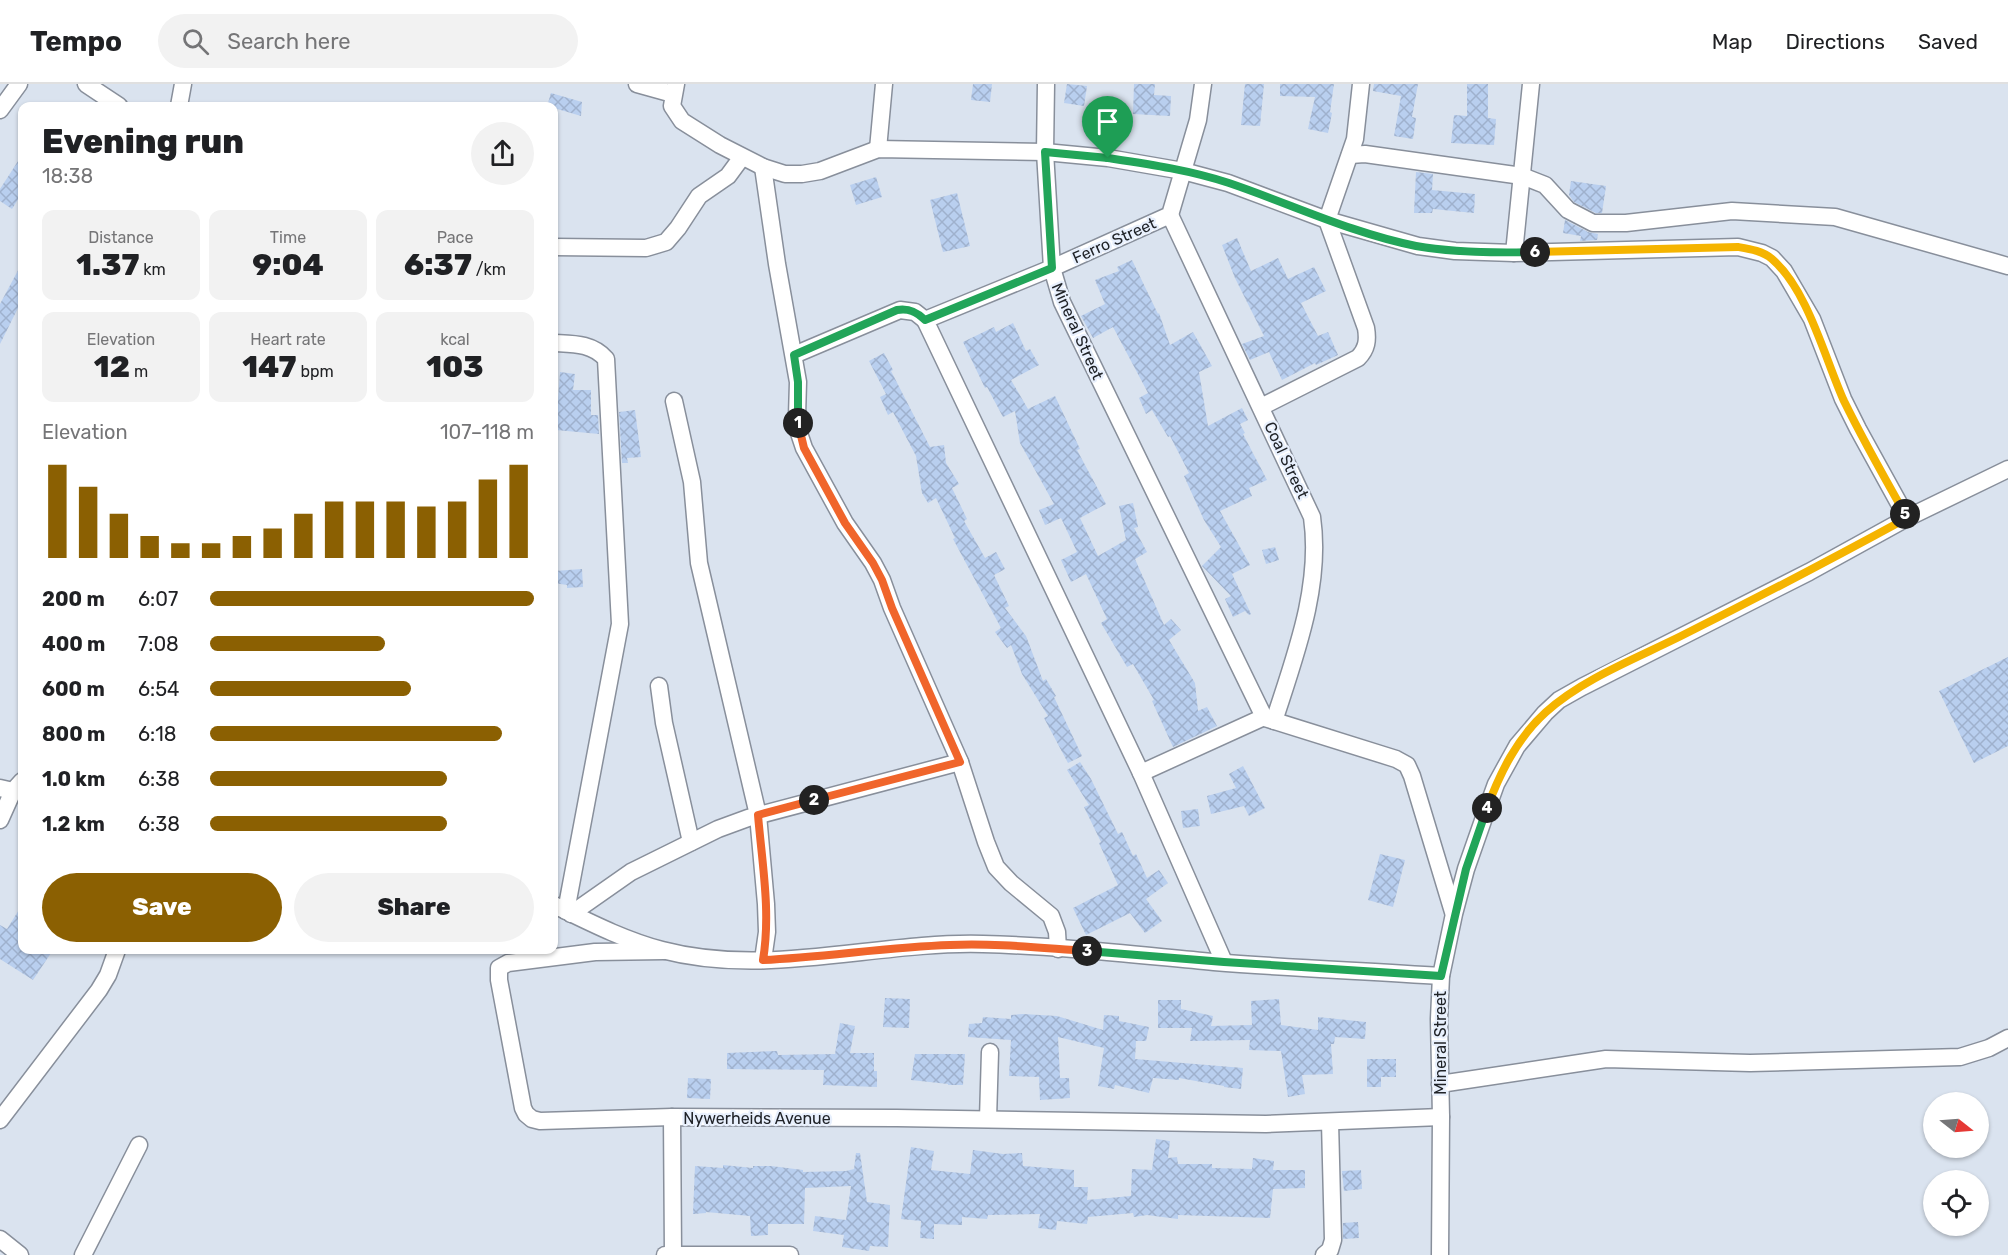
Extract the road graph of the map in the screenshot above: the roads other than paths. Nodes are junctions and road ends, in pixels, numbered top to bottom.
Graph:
1 (19, 84) edge
2 (86, 84) edge
3 (183, 84) edge
4 (637, 84) edge
5 (884, 84) edge
6 (1046, 84) edge
7 (1203, 84) edge
8 (1361, 84) edge
9 (1531, 84) edge
10 (674, 89) edge
11 (113, 102) edge
12 (180, 102) edge
13 (0, 110) edge
14 (878, 149) junction
15 (1045, 152) junction
16 (1350, 155) junction
17 (742, 157) junction
18 (763, 167) junction
19 (1183, 171) junction
20 (1522, 176) junction
21 (1170, 215) junction
22 (1321, 218) junction
23 (558, 246) edge
24 (1514, 252) junction
25 (2008, 266) edge
26 (1052, 268) junction
27 (925, 320) junction
28 (558, 343) edge
29 (794, 355) junction
30 (674, 401) dead end
31 (1261, 407) junction
32 (2008, 469) edge
33 (1907, 518) junction
34 (659, 686) dead end
35 (1269, 719) junction
36 (960, 762) junction
37 (1141, 773) junction
38 (12, 786) edge
39 (758, 815) junction
40 (0, 820) edge
41 (691, 842) junction
42 (564, 910) edge
43 (1454, 914) junction
44 (1058, 949) junction
45 (664, 951) junction
46 (116, 954) edge
47 (763, 960) junction
48 (1224, 962) junction
49 (1441, 976) junction
50 (2008, 1038) edge
51 (990, 1052) dead end
52 (1440, 1084) junction
53 (672, 1117) junction
54 (1441, 1117) junction
55 (988, 1119) junction
56 (0, 1120) edge
57 (1330, 1122) junction
58 (139, 1145) dead end
59 (0, 1239) edge
60 (669, 1254) edge
61 (20, 1255) edge
62 (83, 1255) edge
63 (790, 1255) edge
64 (1324, 1255) edge
65 (1440, 1255) edge

1 - 13 street
2 - 11 street
3 - 12 street
4 - 10 street
5 - 14 street
6 - 15 street, Ferro Street
7 - 19 street, Ferro Street
8 - 16 street
9 - 20 street
10 - 17 street
14 - 15 street
14 - 18 street
15 - 19 street
15 - 26 street, Ferro Street
16 - 20 street
16 - 22 street
17 - 18 street
17 - 23 street
18 - 29 street
19 - 21 street, Ferro Street
19 - 22 street
20 - 24 street
20 - 25 street
21 - 26 street, Ferro Street
21 - 31 street, Coal Street
22 - 24 street
22 - 31 street
24 - 33 street
26 - 27 street, Mineral Street
26 - 35 street, Mineral Street
27 - 29 street
27 - 37 street
28 - 42 street
29 - 36 street
30 - 39 street
31 - 35 street, Coal Street
32 - 33 street
33 - 43 street
34 - 41 street
35 - 37 street
35 - 43 street
36 - 39 street
36 - 44 street
37 - 48 street
38 - 40 street
39 - 41 street
39 - 47 street
41 - 42 street
42 - 45 street
43 - 49 street
44 - 47 street, Mineral Street
44 - 48 street, Mineral Street
45 - 47 street, Mineral Street
45 - 53 street
46 - 56 street
48 - 49 street, Mineral Street
49 - 52 street, Mineral Street
50 - 52 street
51 - 55 street
52 - 54 street, Mineral Street
53 - 55 street, Nywerheids Avenue
53 - 60 street, Nywerheids Avenue
54 - 57 street, Nywerheids Avenue
54 - 65 street, Mineral Street
55 - 57 street, Nywerheids Avenue
57 - 64 street
58 - 62 street
59 - 61 street
60 - 63 street, Nywerheids Avenue

